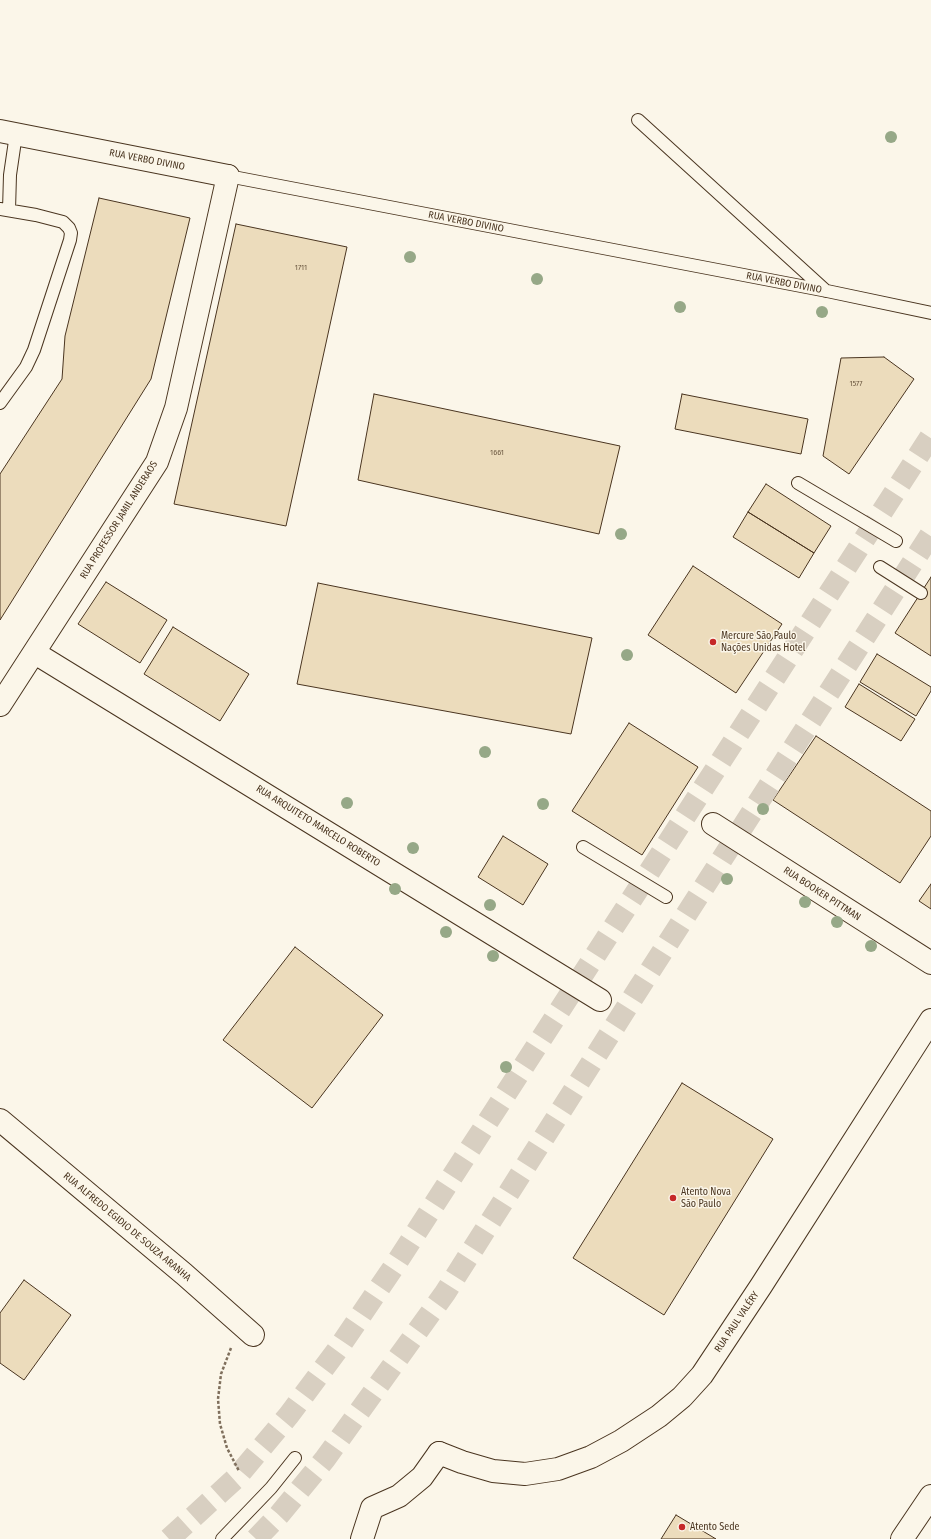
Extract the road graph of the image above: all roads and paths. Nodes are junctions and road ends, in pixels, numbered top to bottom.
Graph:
1 (638, 120) dead end
2 (8, 132) edge
3 (228, 176) junction
4 (5, 210) edge
5 (827, 291) junction
6 (931, 313) edge
7 (0, 403) edge
8 (798, 483) dead end
9 (896, 541) dead end
10 (880, 567) dead end
11 (921, 593) dead end
12 (35, 652) junction
13 (0, 705) edge
14 (713, 824) dead end
15 (583, 846) dead end
16 (666, 897) dead end
17 (931, 963) edge
18 (600, 1000) dead end
19 (931, 1020) edge
20 (0, 1120) edge
21 (249, 1331) joint
22 (295, 1458) dead end
23 (238, 1471) dead end
24 (931, 1496) edge
25 (222, 1539) edge
26 (362, 1539) edge
27 (902, 1539) edge

1 - 5 lane
2 - 3 street, RUA VERBO DIVINO
2 - 4 lane
3 - 5 lane, RUA VERBO DIVINO
3 - 12 street, RUA PROFESSOR JAMIL ANDERAOS
4 - 7 lane
5 - 6 lane, RUA VERBO DIVINO
8 - 9 lane
10 - 11 lane
12 - 13 street, RUA PROFESSOR JAMIL ANDERAOS
12 - 18 street, RUA ARQUITETO MARCELO ROBERTO
14 - 17 street, RUA BOOKER PITTMAN
15 - 16 lane
19 - 26 street, RUA PAUL VALÉRY
20 - 21 street, RUA ALFREDO EGIDIO DE SOUZA ARANHA
21 - 23 path
22 - 25 lane
24 - 27 street

